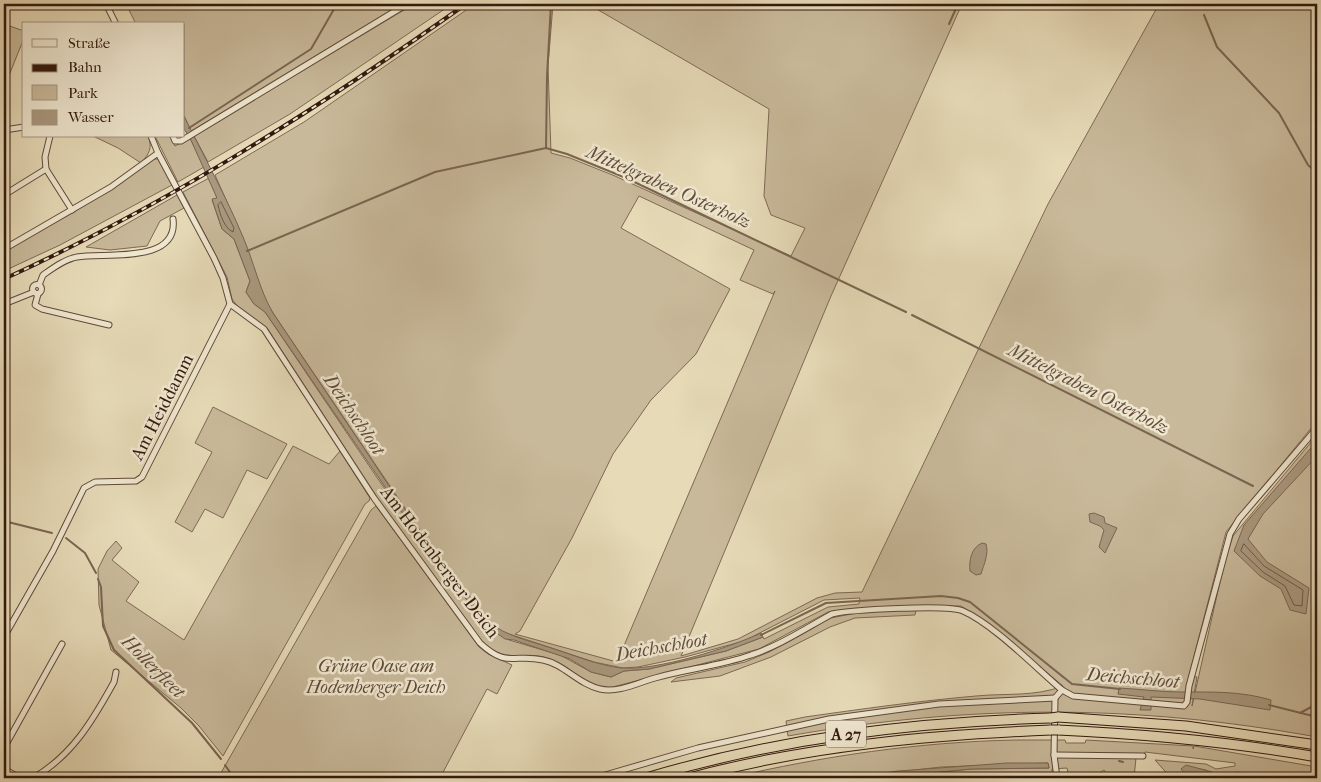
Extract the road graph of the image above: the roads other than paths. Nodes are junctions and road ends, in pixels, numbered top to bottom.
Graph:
1 (106, 4) edge
2 (407, 4) edge
3 (115, 22) edge
4 (22, 127) edge
5 (4, 130) edge
6 (50, 138) edge
7 (153, 138) edge
8 (174, 138) edge
9 (158, 153) junction
10 (46, 169) junction
11 (4, 194) edge
12 (72, 210) junction
13 (173, 219) dead end
14 (4, 249) edge
15 (36, 293) junction
16 (4, 304) edge
17 (230, 304) junction
18 (109, 325) dead end
19 (1317, 428) edge
20 (4, 637) edge
21 (62, 644) dead end
22 (116, 672) dead end
23 (1062, 690) junction
24 (1055, 698) junction
25 (1317, 745) edge
26 (4, 748) edge
27 (1054, 755) junction
28 (1143, 756) dead end
29 (1317, 757) edge
30 (4, 770) edge
31 (20, 778) edge
32 (33, 778) edge
33 (595, 778) edge
34 (646, 778) edge
35 (689, 778) edge
36 (1057, 778) edge

1 - 3 street
2 - 8 street
4 - 5 street
6 - 10 street
7 - 9 street
9 - 12 street
9 - 17 street
10 - 11 street
10 - 12 street
12 - 14 street
13 - 15 street
15 - 16 street
15 - 18 street
17 - 20 street, Am Heiddamm
17 - 23 street, Am Hodenberger Deich
19 - 23 street
21 - 26 street
22 - 32 street
23 - 24 street
24 - 27 street
24 - 33 street
25 - 34 highway, A 27
27 - 28 street
27 - 36 street
29 - 35 highway, A 27
30 - 31 street

